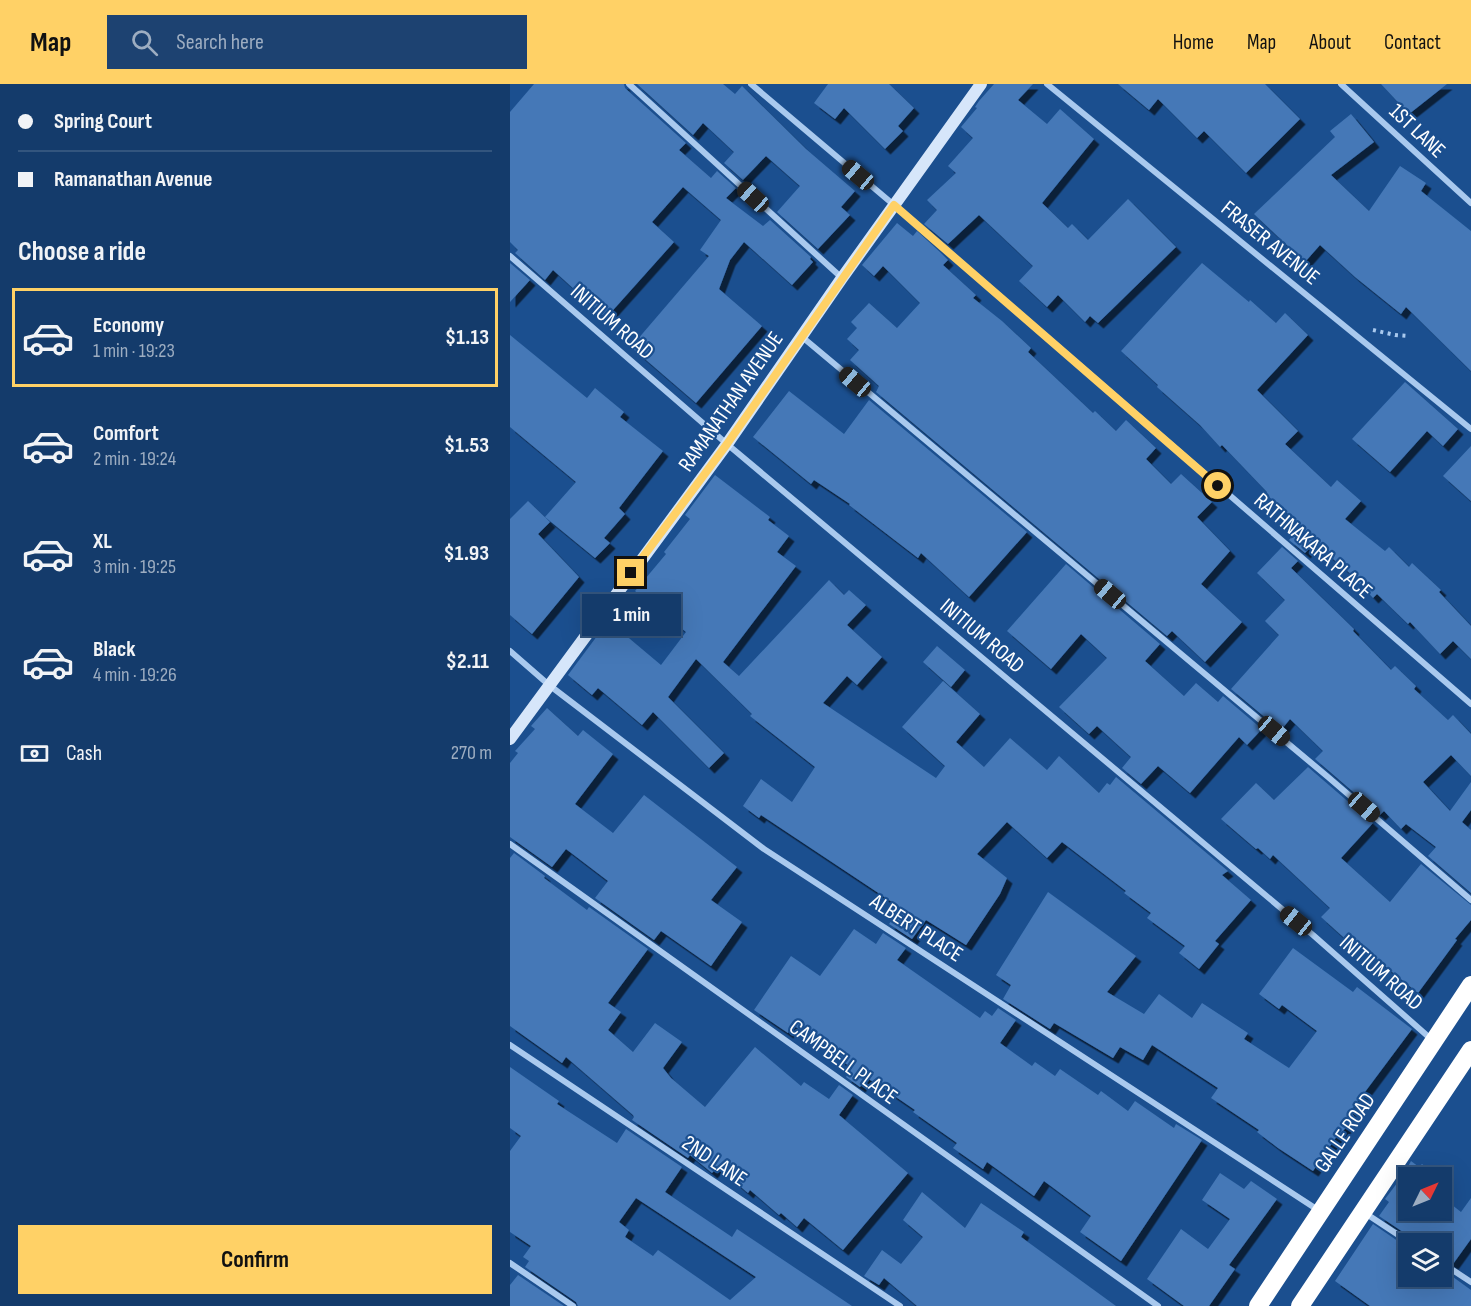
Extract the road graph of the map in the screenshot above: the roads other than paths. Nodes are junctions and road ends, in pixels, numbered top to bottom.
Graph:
1 (629, 84) edge
2 (751, 84) edge
3 (981, 84) edge
4 (1047, 84) edge
5 (1341, 84) edge
6 (1471, 203) edge
7 (894, 205) junction
8 (510, 256) edge
9 (842, 278) junction
10 (800, 336) junction
11 (1471, 429) edge
12 (727, 444) junction
13 (510, 651) edge
14 (549, 685) junction
15 (1471, 704) edge
16 (510, 739) edge
17 (510, 844) edge
18 (1471, 900) edge
19 (1471, 984) edge
20 (1434, 1042) junction
21 (510, 1045) edge
22 (1471, 1050) edge
23 (1320, 1211) junction
24 (1362, 1211) junction
25 (1398, 1235) edge
26 (510, 1263) edge
27 (1452, 1270) edge
28 (1471, 1282) edge
29 (1301, 1305) edge
30 (573, 1306) edge
31 (900, 1306) edge
32 (1158, 1306) edge
33 (1258, 1306) edge

1 - 9 street
2 - 7 street, RATHNAKARA PLACE
3 - 7 street, RAMANATHAN AVENUE
4 - 11 street, FRASER AVENUE
5 - 6 street, 1ST LANE
7 - 9 street, RAMANATHAN AVENUE
7 - 15 street, RATHNAKARA PLACE
8 - 12 street, INITIUM ROAD
9 - 10 street, RAMANATHAN AVENUE
10 - 12 street, RAMANATHAN AVENUE
10 - 18 street
12 - 14 street, RAMANATHAN AVENUE
12 - 20 street, INITIUM ROAD
13 - 14 street, ALBERT PLACE
14 - 16 street, RAMANATHAN AVENUE
14 - 23 street, ALBERT PLACE
17 - 32 street, CAMPBELL PLACE
19 - 20 highway, GALLE ROAD
20 - 23 highway, GALLE ROAD
21 - 31 street, 2ND LANE
22 - 24 highway
23 - 33 highway, GALLE ROAD
24 - 25 street
24 - 29 highway
26 - 30 street
27 - 28 street

